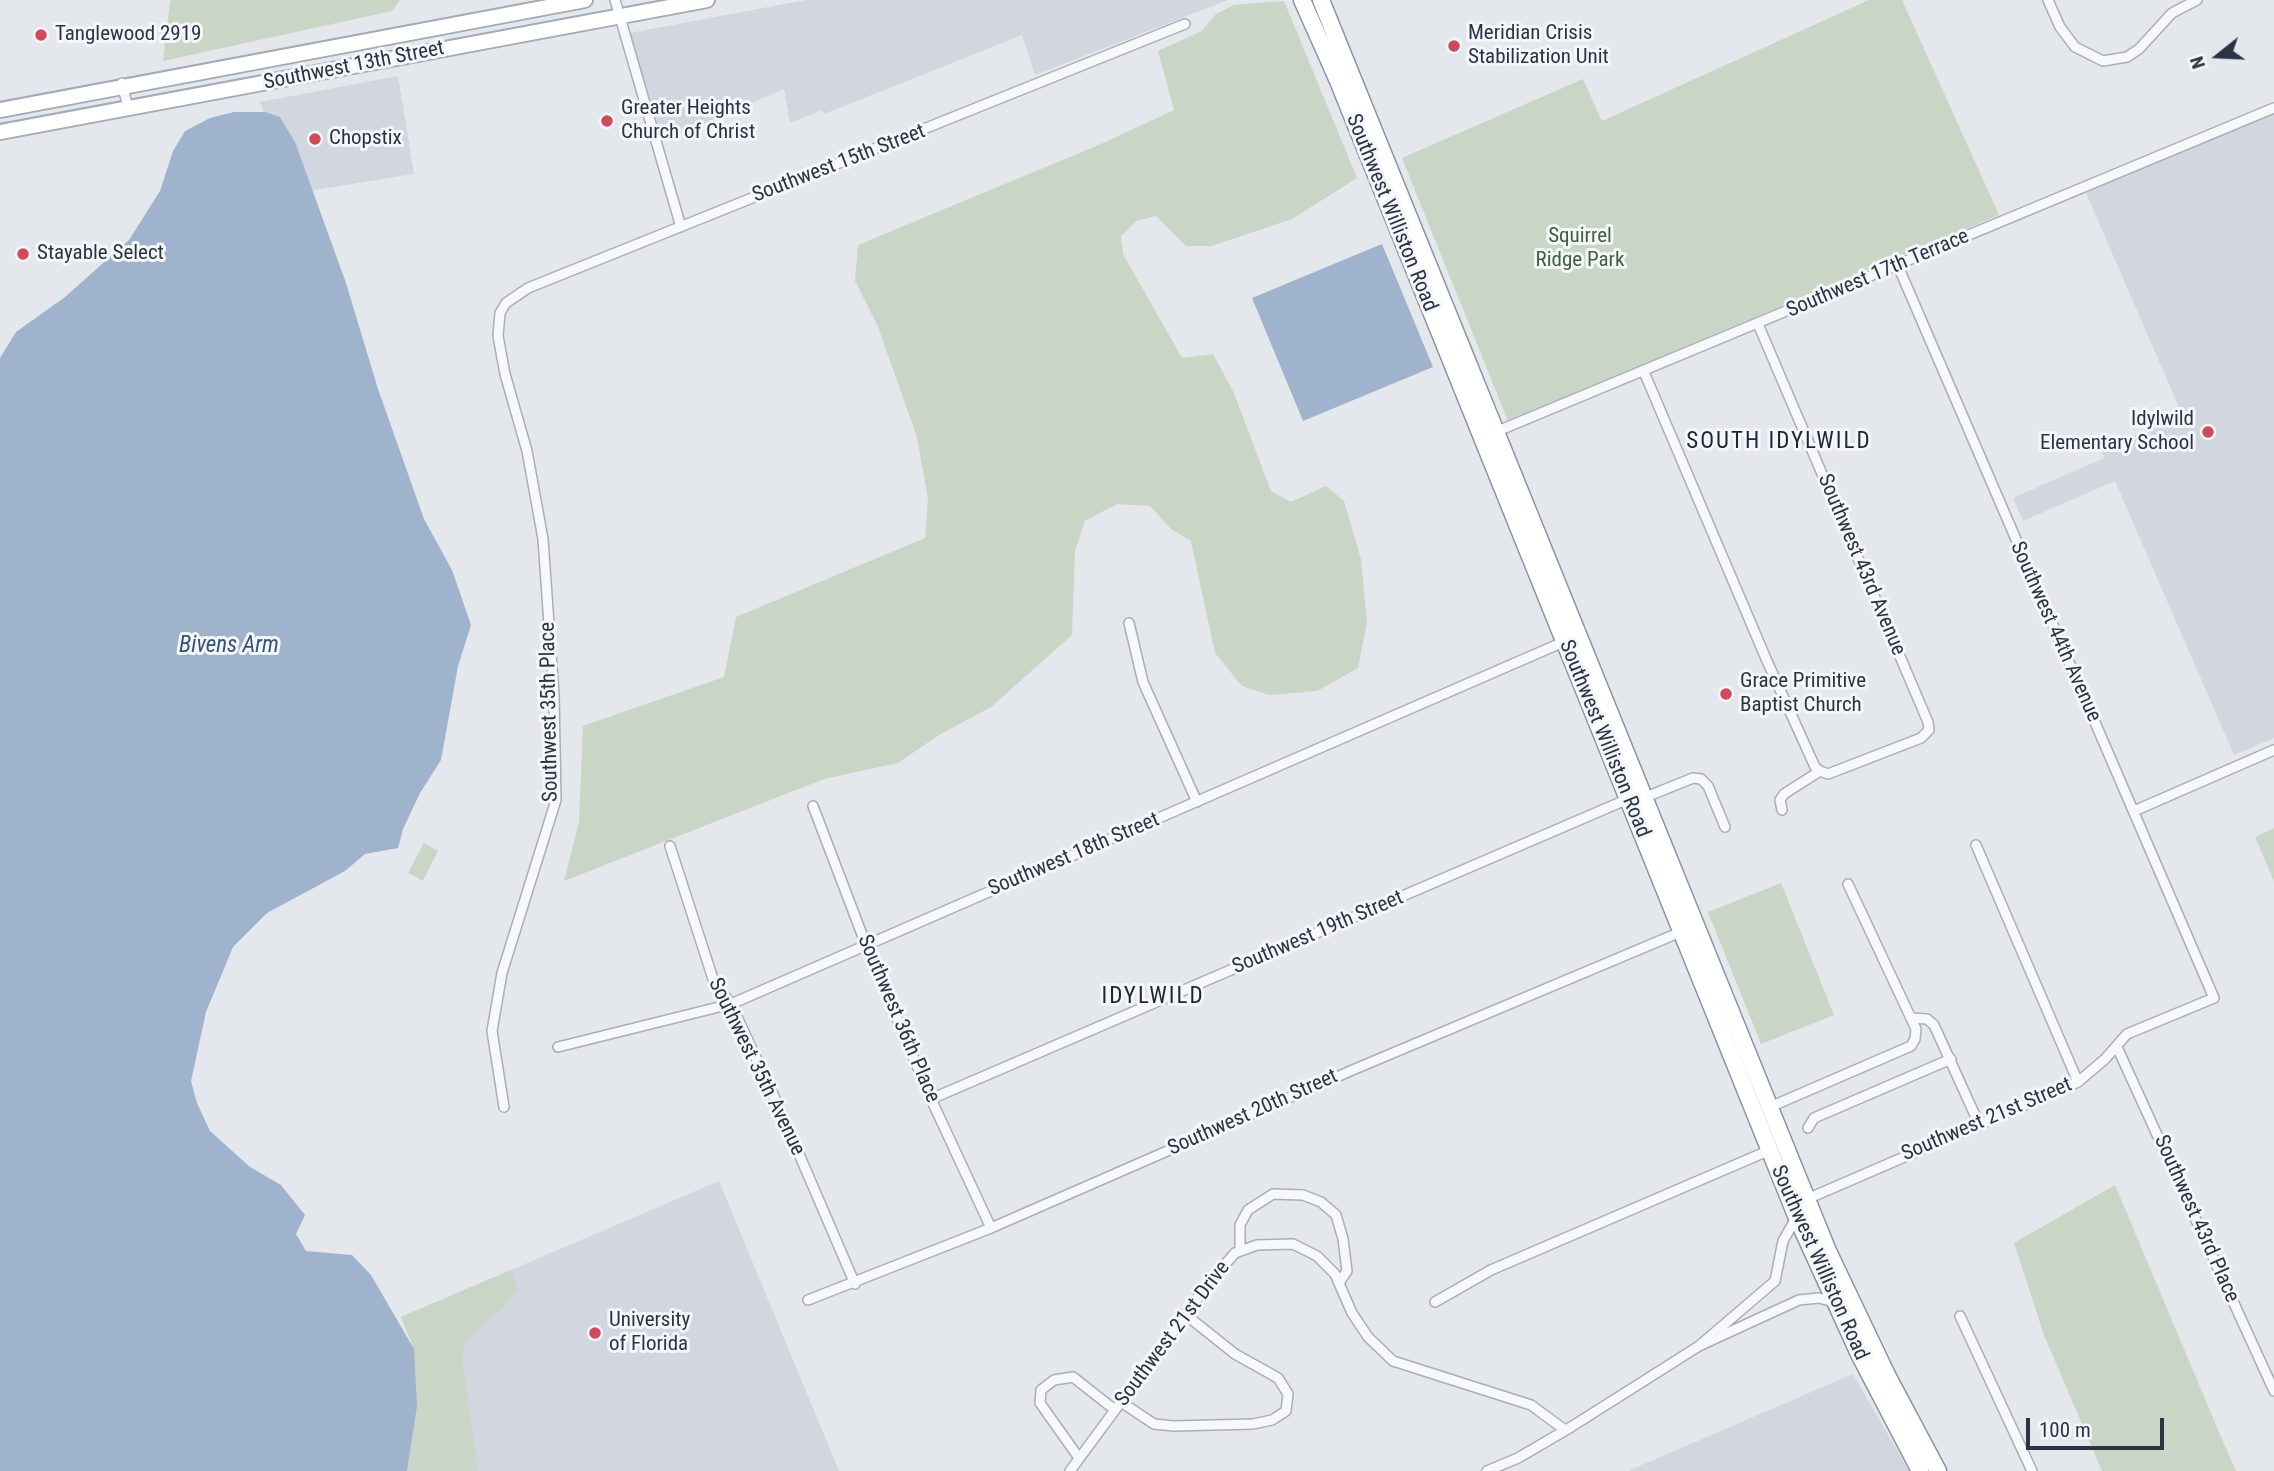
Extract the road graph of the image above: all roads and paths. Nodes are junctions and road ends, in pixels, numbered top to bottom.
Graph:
1 (585, 0) edge
2 (615, 0) edge
3 (707, 0) edge
4 (1302, 0) edge
5 (1321, 0) edge
6 (2048, 0) edge
7 (2197, 0) edge
8 (2180, 3) edge
9 (619, 16) junction
10 (1185, 24) dead end
11 (122, 85) junction
12 (128, 108) junction
13 (2274, 108) edge
14 (0, 110) edge
15 (0, 132) edge
16 (1385, 176) junction
17 (681, 228) junction
18 (1898, 266) junction
19 (500, 313) joint
20 (1758, 324) junction
21 (1644, 372) junction
22 (1498, 431) junction
23 (1482, 438) junction
24 (1129, 623) dead end
25 (1580, 635) junction
26 (1565, 642) junction
27 (2274, 750) edge
28 (1820, 771) junction
29 (1646, 797) junction
30 (1628, 799) junction
31 (1196, 802) junction
32 (813, 806) dead end
33 (1782, 810) dead end
34 (2134, 811) junction
35 (1725, 827) dead end
36 (1976, 845) dead end
37 (670, 846) dead end
38 (1848, 884) dead end
39 (1698, 925) junction
40 (1682, 932) junction
41 (866, 945) junction
42 (2214, 998) joint
43 (731, 1004) junction
44 (1911, 1018) junction
45 (2117, 1047) junction
46 (558, 1048) dead end
47 (1951, 1059) junction
48 (2078, 1082) junction
49 (931, 1099) junction
50 (504, 1107) dead end
51 (1770, 1107) junction
52 (1979, 1124) junction
53 (1808, 1128) dead end
54 (1770, 1150) junction
55 (1808, 1199) junction
56 (1797, 1218) junction
57 (991, 1227) junction
58 (1240, 1251) junction
59 (1339, 1283) junction
60 (855, 1284) junction
61 (808, 1300) dead end
62 (1435, 1302) dead end
63 (1834, 1302) junction
64 (1186, 1315) junction
65 (1959, 1315) dead end
66 (1699, 1346) junction
67 (2274, 1391) edge
68 (1118, 1406) junction
69 (1565, 1430) junction
70 (1079, 1458) junction
71 (1070, 1471) edge
72 (1487, 1471) edge
73 (1920, 1471) edge
74 (1938, 1471) edge
75 (2032, 1471) edge

1 - 11 main road, Southwest 13th Street
2 - 9 street
3 - 9 main road, Southwest 13th Street
4 - 16 highway, Southwest Williston Road
5 - 16 highway, Southwest Williston Road
6 - 8 street
7 - 8 street
9 - 12 main road, Southwest 13th Street
9 - 17 street
10 - 17 street, Southwest 15th Street
11 - 12 street
11 - 14 main road, Southwest 13th Street
12 - 15 main road, Southwest 13th Street
13 - 18 street, Southwest 17th Terrace
16 - 22 highway, Southwest Williston Road
16 - 23 highway, Southwest Williston Road
17 - 19 street, Southwest 15th Street
18 - 20 street, Southwest 17th Terrace
18 - 34 street, Southwest 44th Avenue
19 - 50 street, Southwest 35th Place
20 - 21 street, Southwest 17th Terrace
20 - 28 street, Southwest 43rd Avenue
21 - 22 street, Southwest 17th Terrace
21 - 28 street
22 - 23 street, Southwest 17th Terrace
22 - 25 highway, Southwest Williston Road
23 - 26 highway, Southwest Williston Road
24 - 31 street
25 - 26 street, Southwest 18th Street
25 - 29 highway, Southwest Williston Road
26 - 30 highway, Southwest Williston Road
26 - 31 street, Southwest 18th Street
27 - 34 street
28 - 33 street
29 - 35 street
29 - 39 highway, Southwest Williston Road
30 - 40 highway, Southwest Williston Road
30 - 49 street, Southwest 19th Street
31 - 41 street, Southwest 18th Street
32 - 41 street, Southwest 36th Place
34 - 42 street, Southwest 44th Avenue
36 - 48 street
37 - 43 street, Southwest 35th Avenue
38 - 44 street
39 - 40 street, Southwest 20th Street
39 - 51 highway, Southwest Williston Road
40 - 54 highway, Southwest Williston Road
40 - 57 street, Southwest 20th Street
41 - 43 street, Southwest 18th Street
41 - 49 street, Southwest 36th Place
42 - 45 street, Southwest 21st Street
43 - 46 street, Southwest 18th Street
43 - 60 street, Southwest 35th Avenue
44 - 47 street
44 - 51 street
45 - 48 street, Southwest 21st Street
45 - 67 street, Southwest 43rd Place
47 - 52 street
47 - 53 street
48 - 52 street, Southwest 21st Street
49 - 57 street, Southwest 36th Place
51 - 55 highway, Southwest Williston Road
52 - 55 street, Southwest 21st Street
54 - 56 highway, Southwest Williston Road
54 - 62 street
55 - 56 street
55 - 74 highway, Southwest Williston Road
56 - 63 highway, Southwest Williston Road
56 - 66 street
57 - 60 street, Southwest 20th Street
58 - 59 street, Southwest 21st Drive
58 - 59 street
58 - 64 street, Southwest 21st Drive
59 - 69 street, Southwest 21st Drive
60 - 61 street, Southwest 20th Street
63 - 66 street
63 - 73 highway, Southwest Williston Road
64 - 68 street, Southwest 21st Drive
64 - 68 street
65 - 75 street
66 - 69 street
68 - 70 street, Southwest 21st Drive
68 - 70 street
69 - 72 street
70 - 71 street, Southwest 21st Drive

